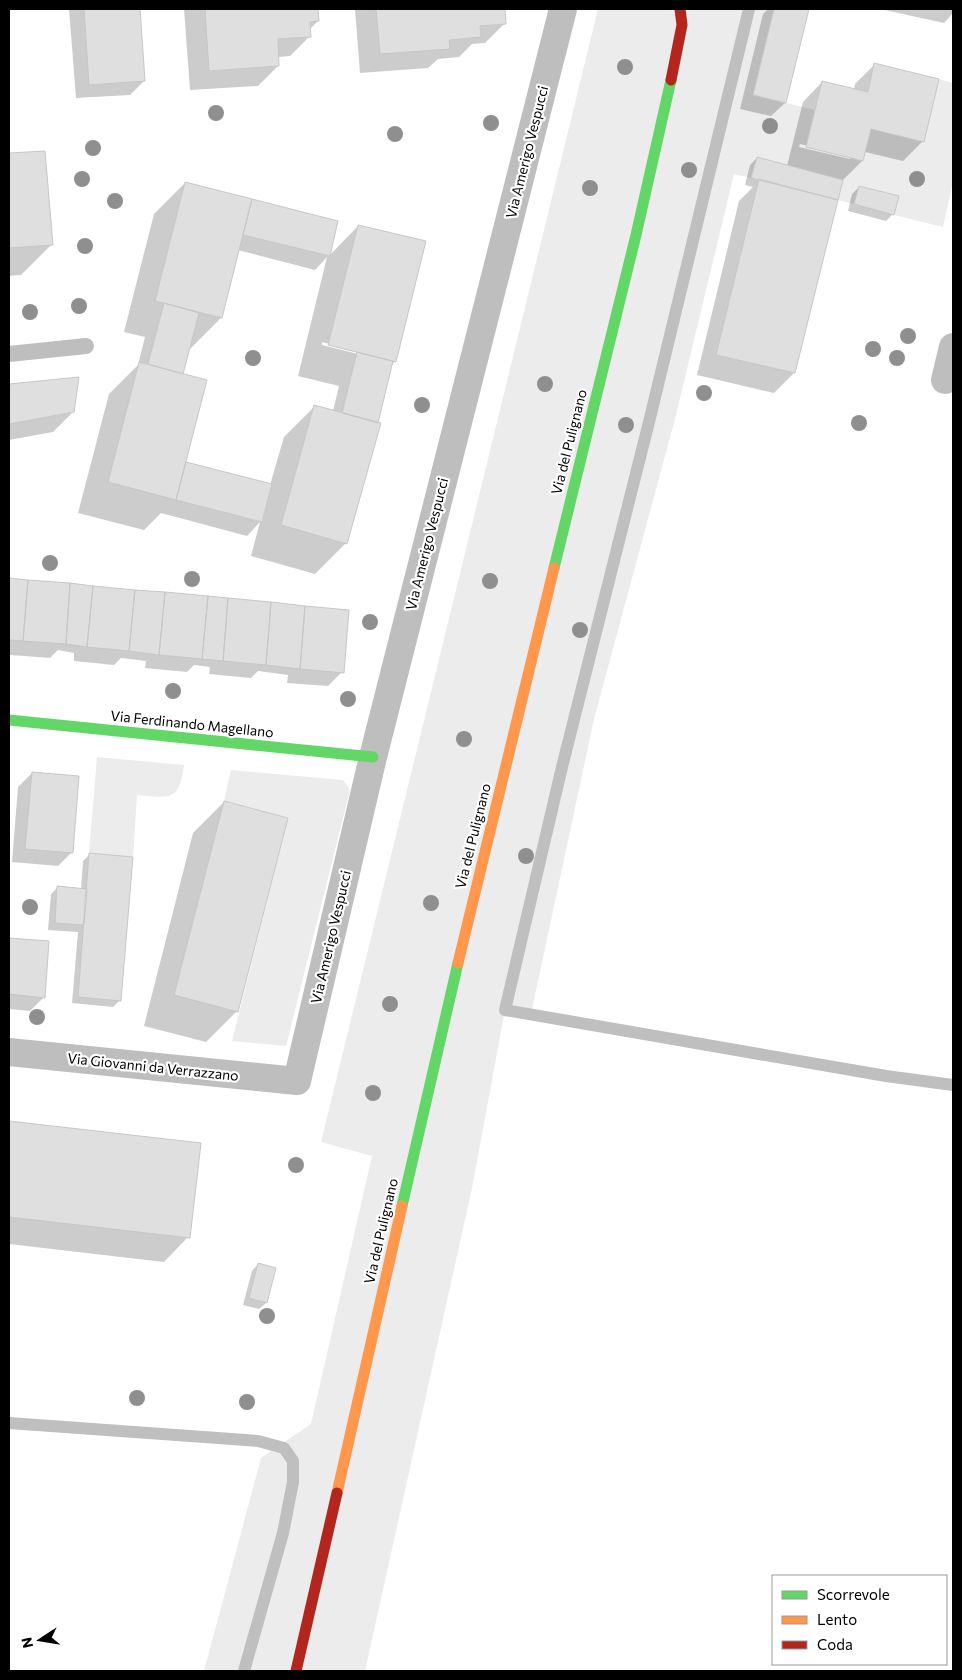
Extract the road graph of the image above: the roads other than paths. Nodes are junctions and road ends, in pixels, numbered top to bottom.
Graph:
1 (563, 9) edge
2 (680, 9) edge
3 (86, 346) dead end
4 (953, 347) edge
5 (9, 354) edge
6 (945, 380) dead end
7 (9, 720) edge
8 (373, 757) junction
9 (9, 1052) edge
10 (297, 1081) joint
11 (296, 1671) edge

1 - 8 street, Via Amerigo Vespucci
2 - 11 street, Via del Pulignano
3 - 5 lane
4 - 6 street
7 - 8 street, Via Ferdinando Magellano
8 - 10 street, Via Amerigo Vespucci
9 - 10 street, Via Giovanni da Verrazzano

